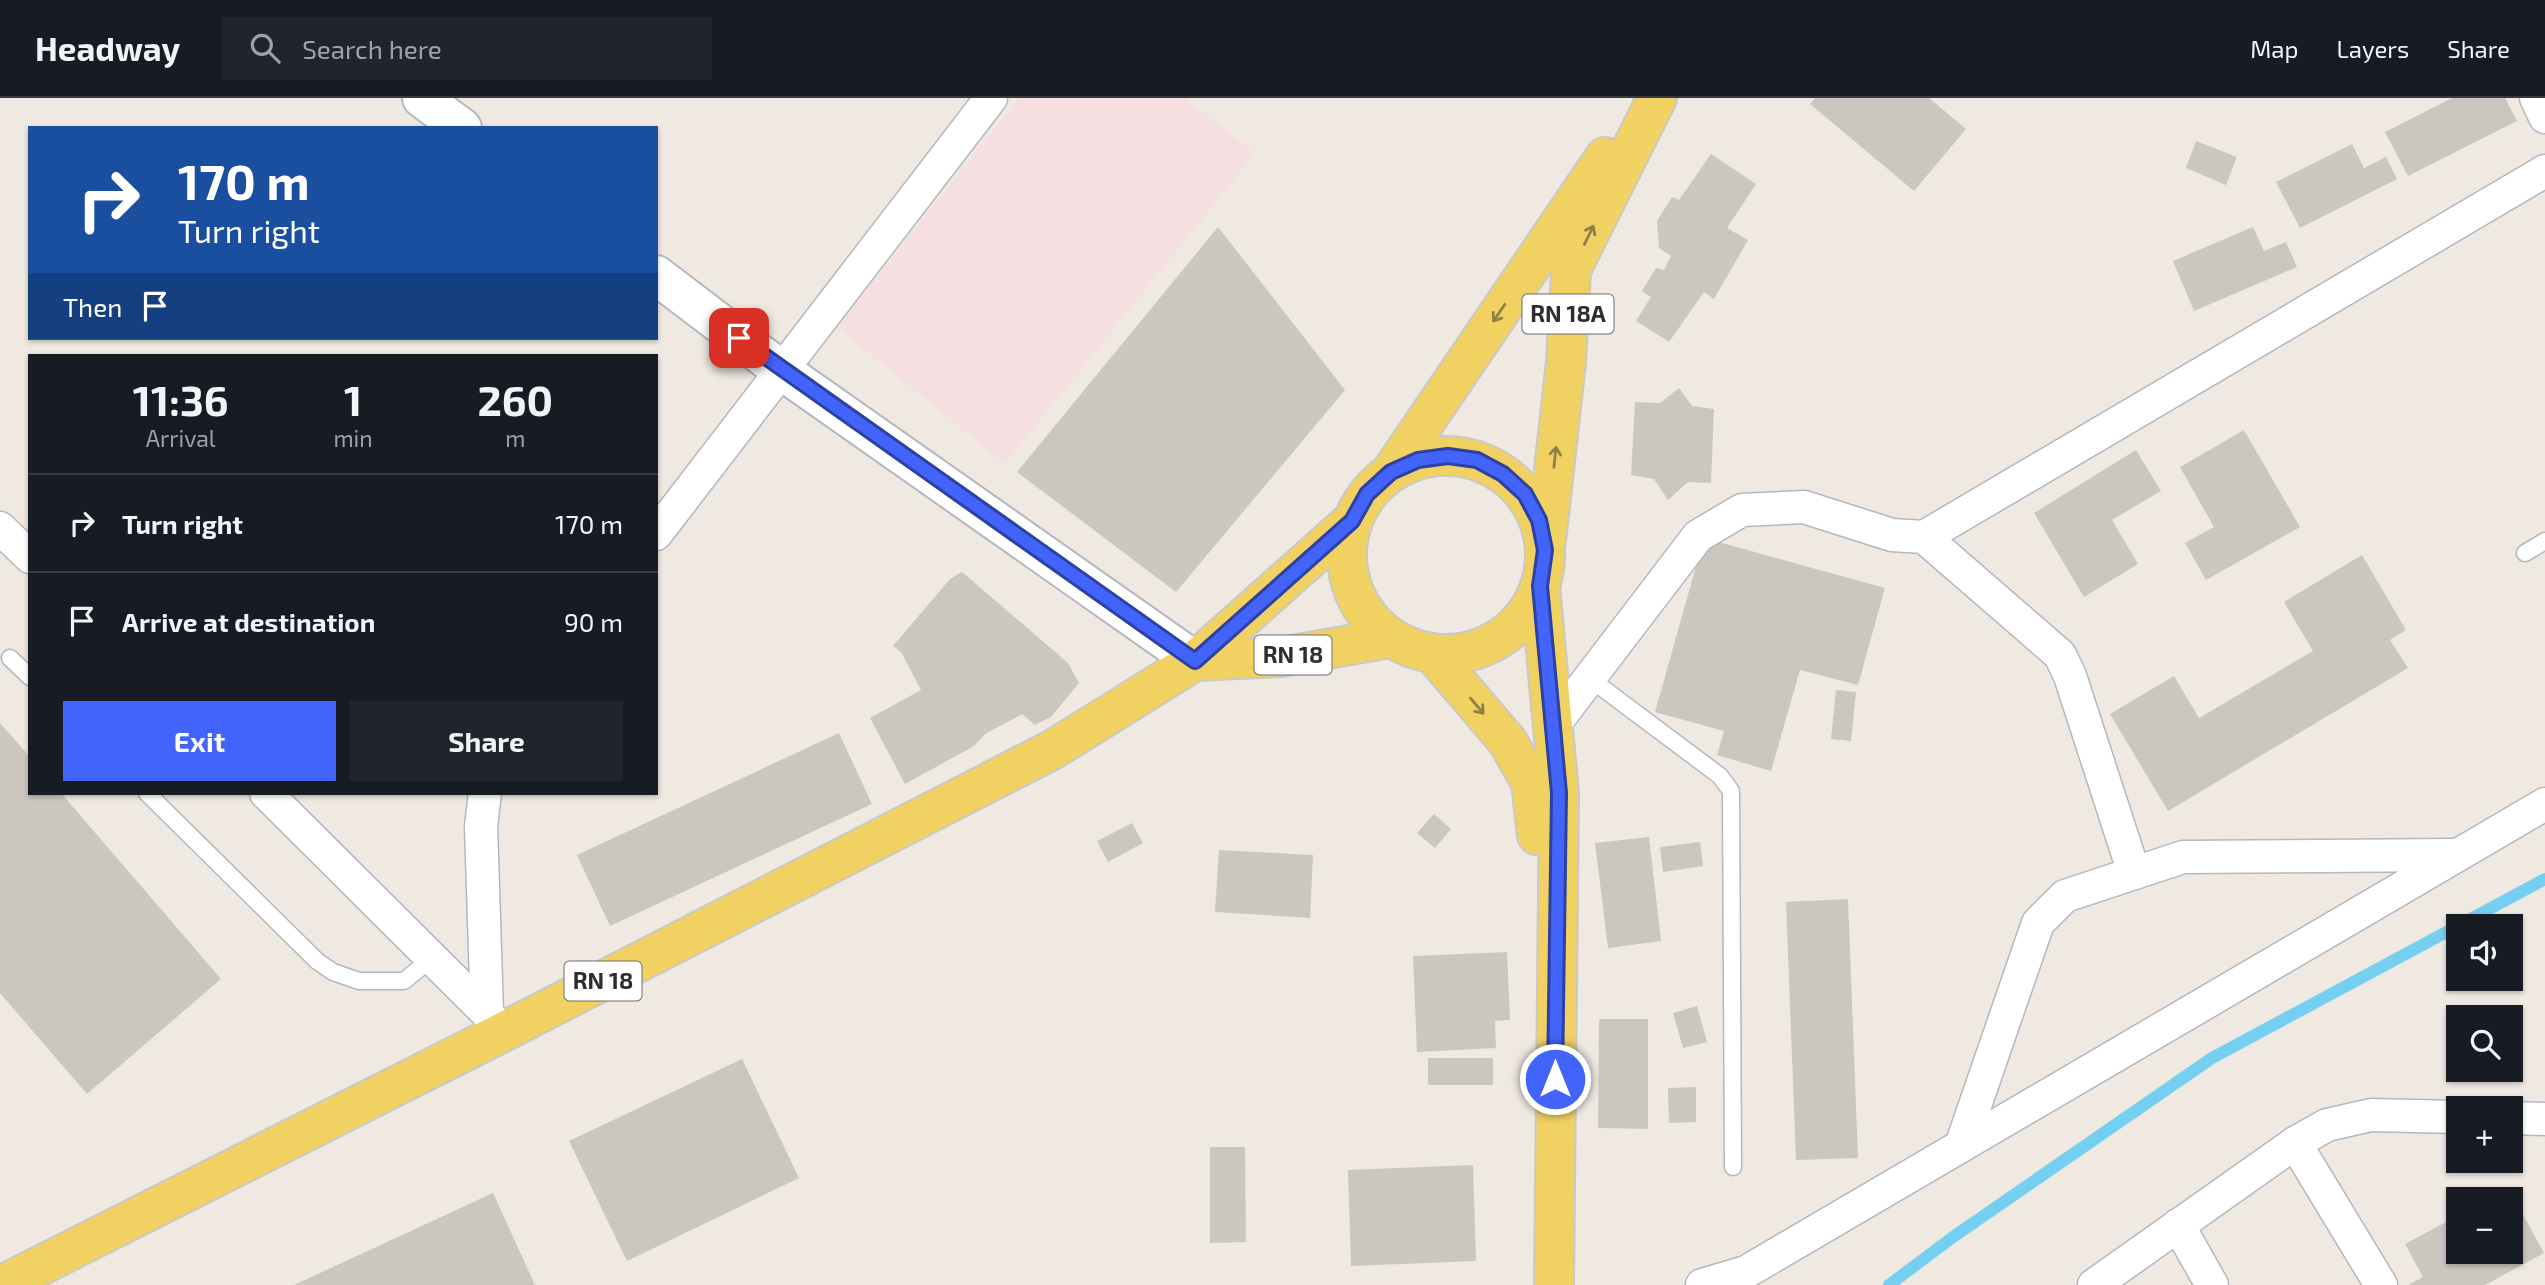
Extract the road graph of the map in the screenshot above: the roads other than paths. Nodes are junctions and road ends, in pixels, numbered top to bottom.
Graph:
1 (422, 98) edge
2 (991, 98) edge
3 (1655, 98) edge
4 (2536, 98) edge
5 (2545, 117) edge
6 (459, 126) edge
7 (2545, 171) edge
8 (658, 277) edge
9 (780, 370) junction
10 (1391, 472) junction
11 (1352, 521) junction
12 (0, 528) edge
13 (658, 531) edge
14 (1924, 537) junction
15 (2545, 541) edge
16 (2525, 553) dead end
17 (28, 555) edge
18 (1543, 568) junction
19 (1390, 638) junction
20 (1433, 654) junction
21 (10, 658) dead end
22 (1195, 661) junction
23 (28, 675) edge
24 (1589, 678) junction
25 (1553, 726) junction
26 (149, 795) edge
27 (268, 795) edge
28 (485, 795) edge
29 (2545, 804) edge
30 (2458, 855) junction
31 (2134, 873) junction
32 (432, 958) junction
33 (1556, 1001) junction
34 (495, 1023) junction
35 (2446, 1117) edge
36 (2523, 1118) edge
37 (2545, 1119) edge
38 (2295, 1143) junction
39 (1961, 1146) junction
40 (1734, 1167) dead end
41 (2178, 1225) junction
42 (2, 1285) edge
43 (1554, 1285) edge
44 (1702, 1285) edge
45 (2094, 1285) edge
46 (2212, 1285) edge
47 (2381, 1285) edge

1 - 6 street
2 - 9 street
3 -> 10 main road
18 -> 3 main road, RN 18A
4 - 5 street
7 - 14 street
8 - 9 street
9 - 13 street
9 - 22 street
10 - 11 main road
10 - 18 main road
11 - 19 main road
11 - 22 main road, RN 18
12 - 17 street
14 - 24 street
14 - 31 street
15 - 16 lane
18 - 20 main road
18 - 25 main road, RN 18A
19 - 20 main road
19 - 22 main road, RN 18
20 -> 33 main road
21 - 23 lane
22 - 34 main road, RN 18
24 - 25 street
24 - 40 lane
25 - 33 main road, RN 18A
26 - 32 lane
27 - 32 street
28 - 34 street
29 - 30 street
30 - 31 street
30 - 39 street
31 - 39 street
32 - 34 street
33 - 43 main road, RN 18A
34 - 42 main road, RN 18
35 - 38 street
36 - 37 street
38 - 41 street
38 - 47 street
39 - 44 street
41 - 45 street
41 - 46 street

